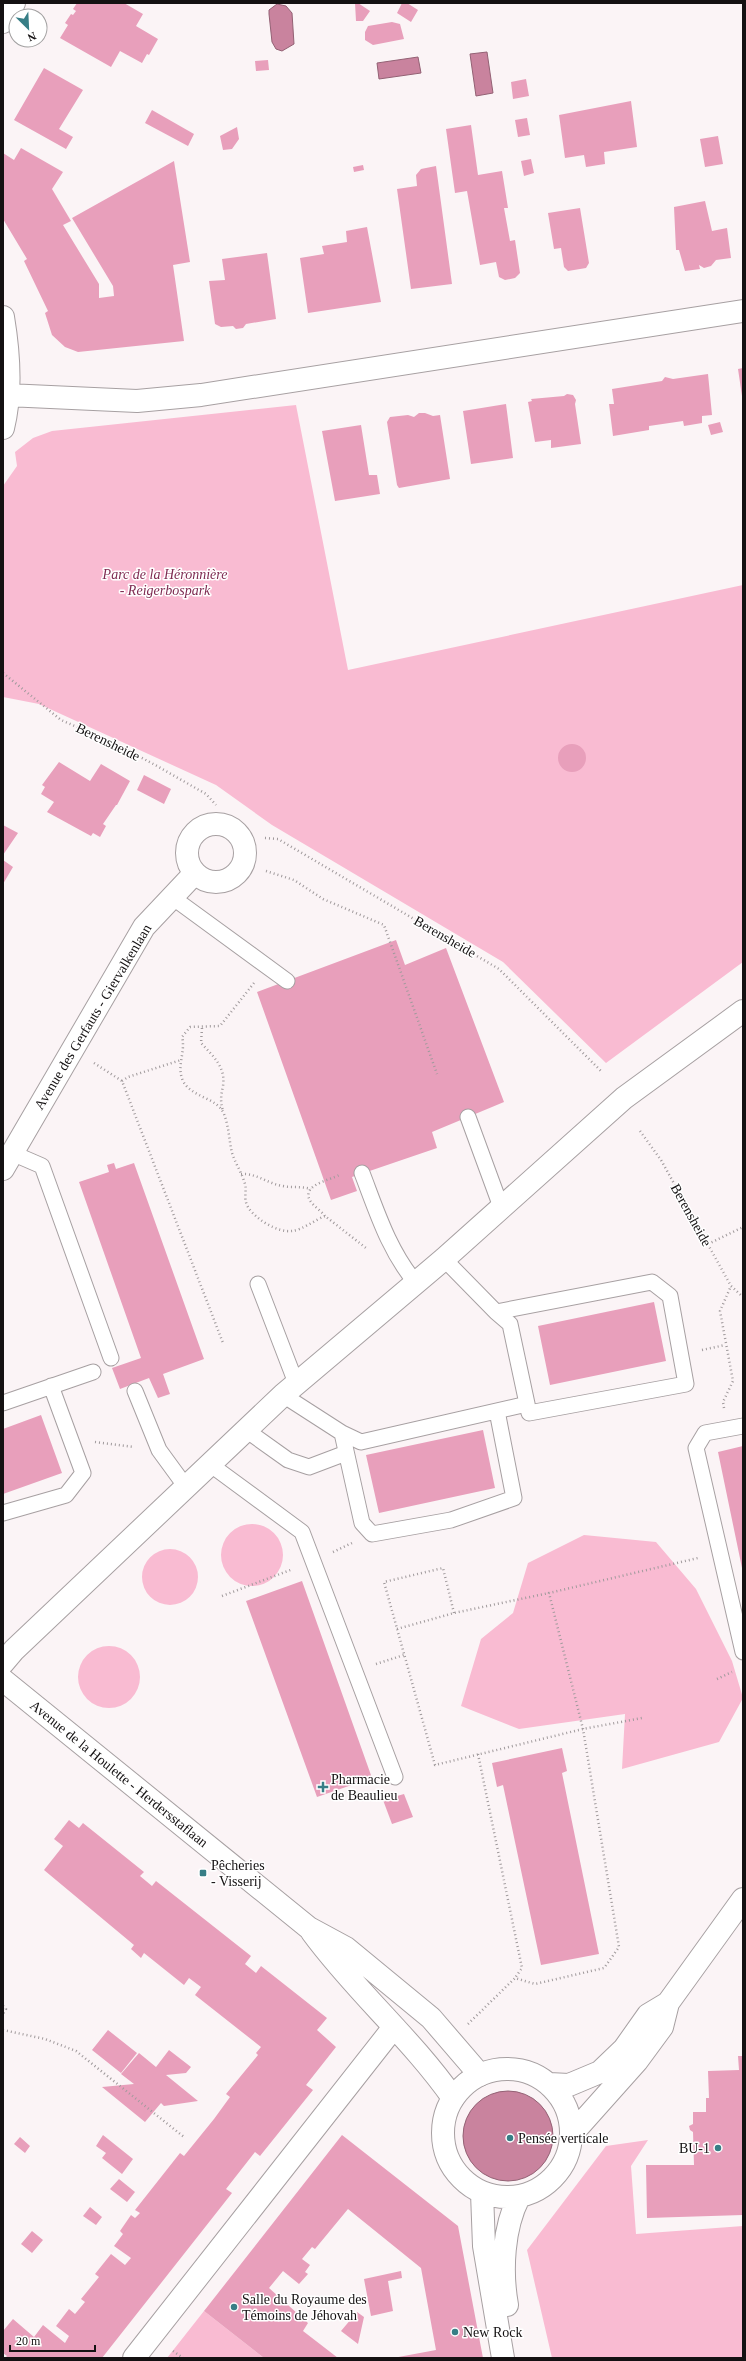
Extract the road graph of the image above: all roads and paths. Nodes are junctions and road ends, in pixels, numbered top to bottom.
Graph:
1 (14, 3) edge
2 (3, 22) edge
3 (743, 311) edge
4 (3, 317) edge
5 (7, 395) junction
6 (3, 428) edge
7 (3, 673) edge
8 (216, 805) dead end
9 (265, 838) dead end
10 (266, 871) dead end
11 (194, 874) dead end
12 (172, 897) junction
13 (267, 966) junction
14 (287, 981) dead end
15 (743, 1012) edge
16 (202, 1028) junction
17 (181, 1060) junction
18 (92, 1062) dead end
19 (601, 1071) dead end
20 (437, 1074) dead end
21 (122, 1081) junction
22 (223, 1111) junction
23 (468, 1117) dead end
24 (640, 1131) dead end
25 (8, 1161) edge
26 (362, 1173) dead end
27 (241, 1174) junction
28 (322, 1182) dead end
29 (311, 1189) junction
30 (501, 1207) junction
31 (325, 1216) junction
32 (743, 1227) edge
33 (708, 1244) junction
34 (372, 1252) dead end
35 (444, 1259) junction
36 (416, 1283) junction
37 (258, 1284) dead end
38 (731, 1286) junction
39 (743, 1297) edge
40 (496, 1312) junction
41 (223, 1343) dead end
42 (111, 1358) dead end
43 (93, 1372) dead end
44 (52, 1386) junction
45 (290, 1389) junction
46 (135, 1391) dead end
47 (3, 1403) edge
48 (527, 1404) junction
49 (497, 1411) junction
50 (736, 1427) edge
51 (246, 1430) junction
52 (342, 1433) junction
53 (71, 1439) junction
54 (159, 1450) junction
55 (346, 1454) junction
56 (211, 1465) junction
57 (186, 1487) junction
58 (3, 1513) edge
59 (372, 1534) junction
60 (720, 1553) junction
61 (313, 1561) junction
62 (549, 1593) junction
63 (222, 1596) dead end
64 (454, 1613) junction
65 (397, 1629) junction
66 (743, 1652) edge
67 (404, 1655) junction
68 (3, 1664) edge
69 (736, 1670) dead end
70 (355, 1671) junction
71 (717, 1679) dead end
72 (3, 1680) edge
73 (642, 1718) dead end
74 (583, 1729) junction
75 (478, 1754) junction
76 (395, 1777) dead end
77 (743, 1899) edge
78 (309, 1928) junction
79 (515, 1978) junction
80 (668, 2003) junction
81 (3, 2006) edge
82 (3, 2014) edge
83 (468, 2025) dead end
84 (394, 2027) junction
85 (3, 2030) edge
86 (480, 2075) junction
87 (549, 2084) junction
88 (453, 2098) junction
89 (571, 2135) junction
90 (184, 2137) dead end
91 (482, 2193) junction
92 (519, 2197) junction
93 (173, 2351) dead end
94 (134, 2358) edge
95 (183, 2358) edge
96 (503, 2358) edge
97 (517, 2358) edge

1 - 2 street
3 - 5 street
4 - 5 street
5 - 6 street
7 - 8 path, Berensheide
9 - 19 path, Berensheide
10 - 20 path
11 - 12 street, Avenue des Gerfauts - Giervalkenlaan
12 - 13 lane
12 - 25 street, Avenue des Gerfauts - Giervalkenlaan
13 - 14 lane
13 - 16 path
15 - 30 street
16 - 17 path
16 - 22 path
17 - 21 path
17 - 22 path
18 - 21 path
21 - 41 path
22 - 27 path
23 - 30 lane
24 - 33 path, Berensheide
25 - 42 lane
26 - 36 lane
27 - 29 path
27 - 31 path
28 - 29 path
29 - 31 path
30 - 35 street
31 - 34 path
32 - 33 path
33 - 38 path, Berensheide
35 - 36 street
35 - 40 lane
36 - 45 street
37 - 45 lane
38 - 39 path, Berensheide
38 - 50 path
40 - 48 lane
40 - 48 lane
43 - 44 lane
44 - 47 lane
44 - 53 lane
45 - 51 street
45 - 52 lane
46 - 54 lane
48 - 49 lane
49 - 52 lane
49 - 59 lane
50 - 60 lane
51 - 55 lane
51 - 56 street
52 - 55 lane
53 - 54 path
53 - 58 lane
54 - 57 lane
55 - 59 lane
56 - 57 street
56 - 61 lane
57 - 68 street
59 - 61 path
60 - 62 path
60 - 66 lane
61 - 63 path
61 - 70 lane
62 - 64 path
62 - 74 path
64 - 65 path
64 - 65 path
65 - 67 path
67 - 70 path
67 - 75 path
69 - 71 path
70 - 76 lane
72 - 78 street, Avenue de la Houlette - Herdersstaflaan
73 - 74 path
74 - 75 path
74 - 79 path
75 - 79 path
77 - 80 street
78 - 84 street, Avenue de la Houlette - Herdersstaflaan
78 - 86 street, Avenue de la Houlette - Herdersstaflaan
79 - 83 path
80 - 87 street
80 - 89 street
81 - 82 path
84 - 88 street, Avenue de la Houlette - Herdersstaflaan
84 - 94 street
85 - 90 path
86 - 87 street
86 - 88 street
87 - 89 street
88 - 91 street
89 - 92 street
91 - 92 street
91 - 96 street
92 - 97 street
93 - 95 path

